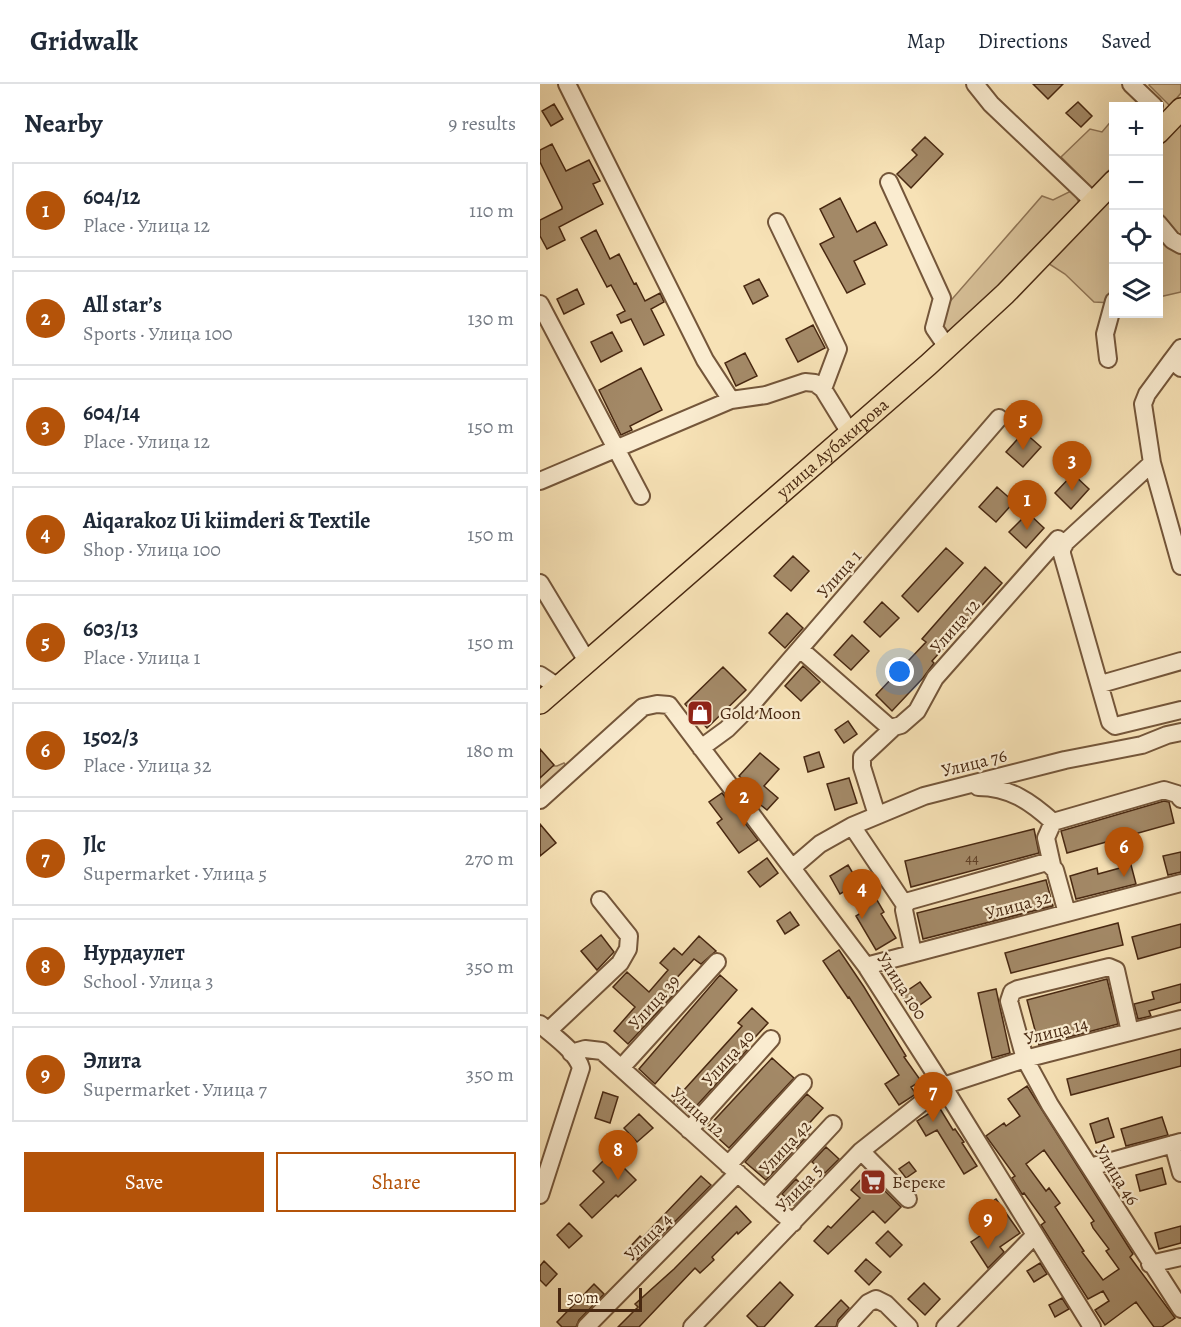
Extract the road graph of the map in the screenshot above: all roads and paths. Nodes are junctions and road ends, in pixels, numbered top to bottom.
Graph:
1 (567, 84) edge
2 (975, 84) edge
3 (1131, 84) edge
4 (1150, 102) edge
5 (889, 182) dead end
6 (1109, 185) edge
7 (1094, 202) junction
8 (777, 222) dead end
9 (1163, 229) edge
10 (1181, 245) edge
11 (540, 304) edge
12 (1109, 318) edge
13 (947, 347) junction
14 (1108, 359) dead end
15 (1178, 363) edge
16 (823, 389) junction
17 (731, 400) junction
18 (999, 418) dead end
19 (850, 433) junction
20 (615, 449) junction
21 (1152, 463) junction
22 (540, 481) edge
23 (641, 496) dead end
24 (1058, 539) dead end
25 (1181, 566) edge
26 (540, 583) edge
27 (800, 649) junction
28 (587, 661) junction
29 (1181, 661) edge
30 (540, 675) edge
31 (1101, 684) junction
32 (558, 687) junction
33 (540, 703) edge
34 (1181, 710) edge
35 (894, 728) junction
36 (1181, 732) edge
37 (701, 748) junction
38 (964, 786) junction
39 (1181, 799) edge
40 (540, 801) edge
41 (877, 815) junction
42 (1053, 822) junction
43 (852, 826) junction
44 (1052, 865) junction
45 (792, 868) junction
46 (1181, 883) edge
47 (600, 900) dead end
48 (905, 904) junction
49 (1067, 913) junction
50 (913, 953) junction
51 (717, 962) dead end
52 (866, 966) junction
53 (1181, 1019) edge
54 (544, 1027) edge
55 (1130, 1032) junction
56 (771, 1039) dead end
57 (571, 1053) junction
58 (1025, 1059) junction
59 (621, 1068) junction
60 (803, 1083) dead end
61 (943, 1086) junction
62 (833, 1124) dead end
63 (689, 1130) junction
64 (1177, 1143) edge
65 (861, 1151) junction
66 (1089, 1167) junction
67 (733, 1169) junction
68 (1181, 1173) edge
69 (540, 1195) edge
70 (765, 1197) junction
71 (908, 1199) dead end
72 (793, 1223) junction
73 (1035, 1235) junction
74 (1181, 1257) edge
75 (1150, 1264) junction
76 (1181, 1309) edge
77 (585, 1327) edge
78 (692, 1327) edge
79 (846, 1327) edge
80 (909, 1327) edge
81 (945, 1327) edge
82 (1092, 1327) edge

1 - 17 street
2 - 7 street
3 - 4 street
5 - 13 street
6 - 7 main road, улица Аубакирова
7 - 13 main road, улица Аубакирова
8 - 16 street
9 - 10 street
11 - 20 street
12 - 14 street
13 - 19 main road, улица Аубакирова
15 - 21 street
16 - 17 street
16 - 19 street
17 - 20 street
18 - 27 street, Улица 1
19 - 28 main road, улица Аубакирова
20 - 22 street
20 - 23 street
21 - 25 street
21 - 31 street
24 - 35 street, Улица 12
26 - 28 street
27 - 35 street
27 - 37 street, Улица 1
28 - 32 main road, улица Аубакирова
29 - 31 street
30 - 32 street
31 - 34 street
32 - 33 main road, улица Аубакирова
35 - 41 street, Улица 12
36 - 38 street, Улица 76
37 - 40 street, Улица 100
37 - 45 street, Улица 100
38 - 41 street, Улица 76
38 - 42 street
39 - 42 street
41 - 43 street, Улица 76
42 - 44 street
43 - 45 street, Улица 76
43 - 48 street
44 - 48 street
44 - 49 street
45 - 52 street, Улица 100
46 - 49 street, Улица 32
47 - 54 street
48 - 50 street
49 - 50 street, Улица 32
50 - 52 street, Улица 32
51 - 59 street, Улица 39
52 - 61 street, Улица 100
53 - 55 street, Улица 14
54 - 57 street
55 - 58 street, Улица 14
55 - 58 street, Улица 46
56 - 63 street, Улица 40
57 - 59 street, Улица 12
57 - 69 street
58 - 61 street, Улица 14
58 - 66 street, Улица 46
59 - 63 street, Улица 12
60 - 67 street, Улица 4
61 - 65 street, Улица 5
61 - 73 street, Улица 100
62 - 70 street, Улица 42
63 - 67 street, Улица 12
64 - 66 street
64 - 68 street
65 - 71 street
65 - 72 street, Улица 5
66 - 75 street, Улица 46
67 - 70 street, Улица 12
67 - 77 street, Улица 4
70 - 72 street, Улица 12
72 - 78 street, Улица 5
73 - 81 street
73 - 82 street, Улица 100
74 - 75 street
75 - 76 street, Улица 46
79 - 80 street

